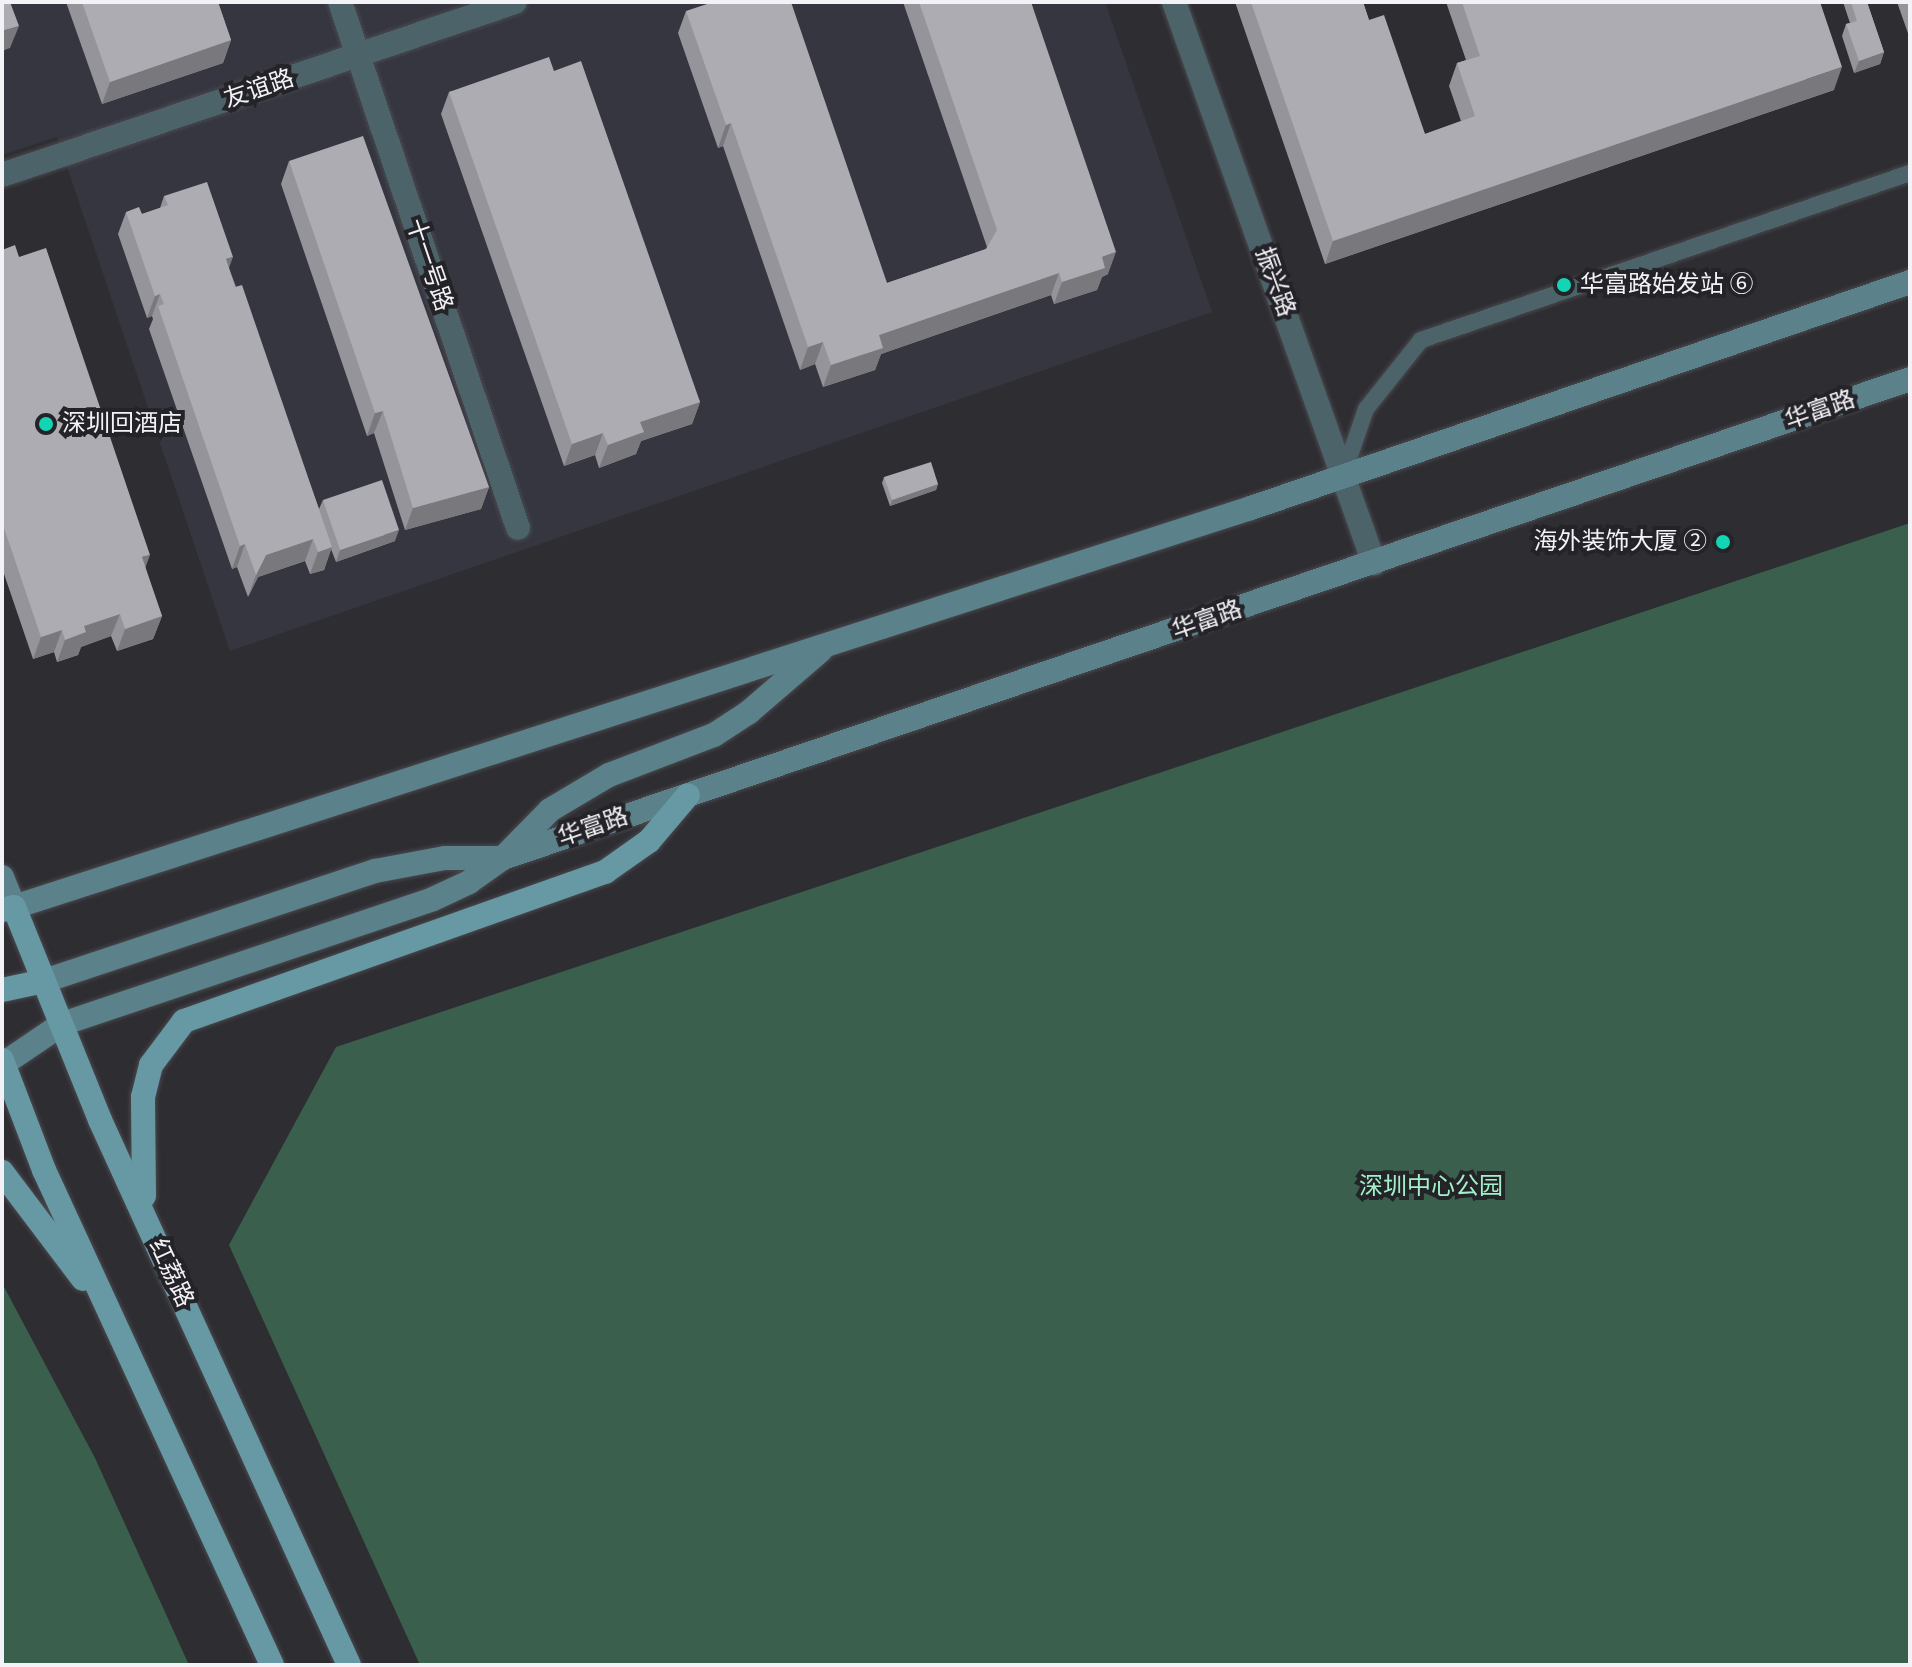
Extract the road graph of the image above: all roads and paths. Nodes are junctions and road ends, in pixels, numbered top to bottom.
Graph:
1 (340, 2) edge
2 (515, 2) edge
3 (1174, 2) edge
4 (358, 56) junction
5 (1910, 173) edge
6 (2, 175) edge
7 (1910, 282) edge
8 (1910, 379) edge
9 (1343, 476) junction
10 (518, 528) dead end
11 (1374, 563) junction
12 (828, 644) junction
13 (688, 795) junction
14 (503, 858) junction
15 (2, 877) edge
16 (8, 908) edge
17 (44, 981) junction
18 (2, 990) edge
19 (62, 1024) junction
20 (3, 1062) edge
21 (2, 1172) edge
22 (148, 1222) junction
23 (112, 1317) junction
24 (272, 1665) edge
25 (349, 1665) edge

1 - 4 street, 十一号路
2 - 4 street, 友谊路
3 - 9 street, 振兴路
4 - 6 street, 友谊路
4 - 10 street, 十一号路
5 - 9 lane
7 - 9 main road, 华富路
8 - 11 main road, 华富路
9 - 11 street, 振兴路
9 - 12 main road, 华富路
11 - 13 main road, 华富路
12 - 14 main road, 华富路
12 - 16 main road, 华富路
13 - 14 main road, 华富路
13 - 22 main road
14 - 17 main road, 华富路
14 - 19 main road, 华富路
15 - 16 main road, 红荔路
16 - 17 main road, 红荔路
17 - 18 main road, 华富路
17 - 19 main road, 红荔路
19 - 20 main road, 华富路
19 - 22 main road, 红荔路
20 - 23 main road
21 - 23 main road
22 - 25 main road, 红荔路
23 - 24 main road

